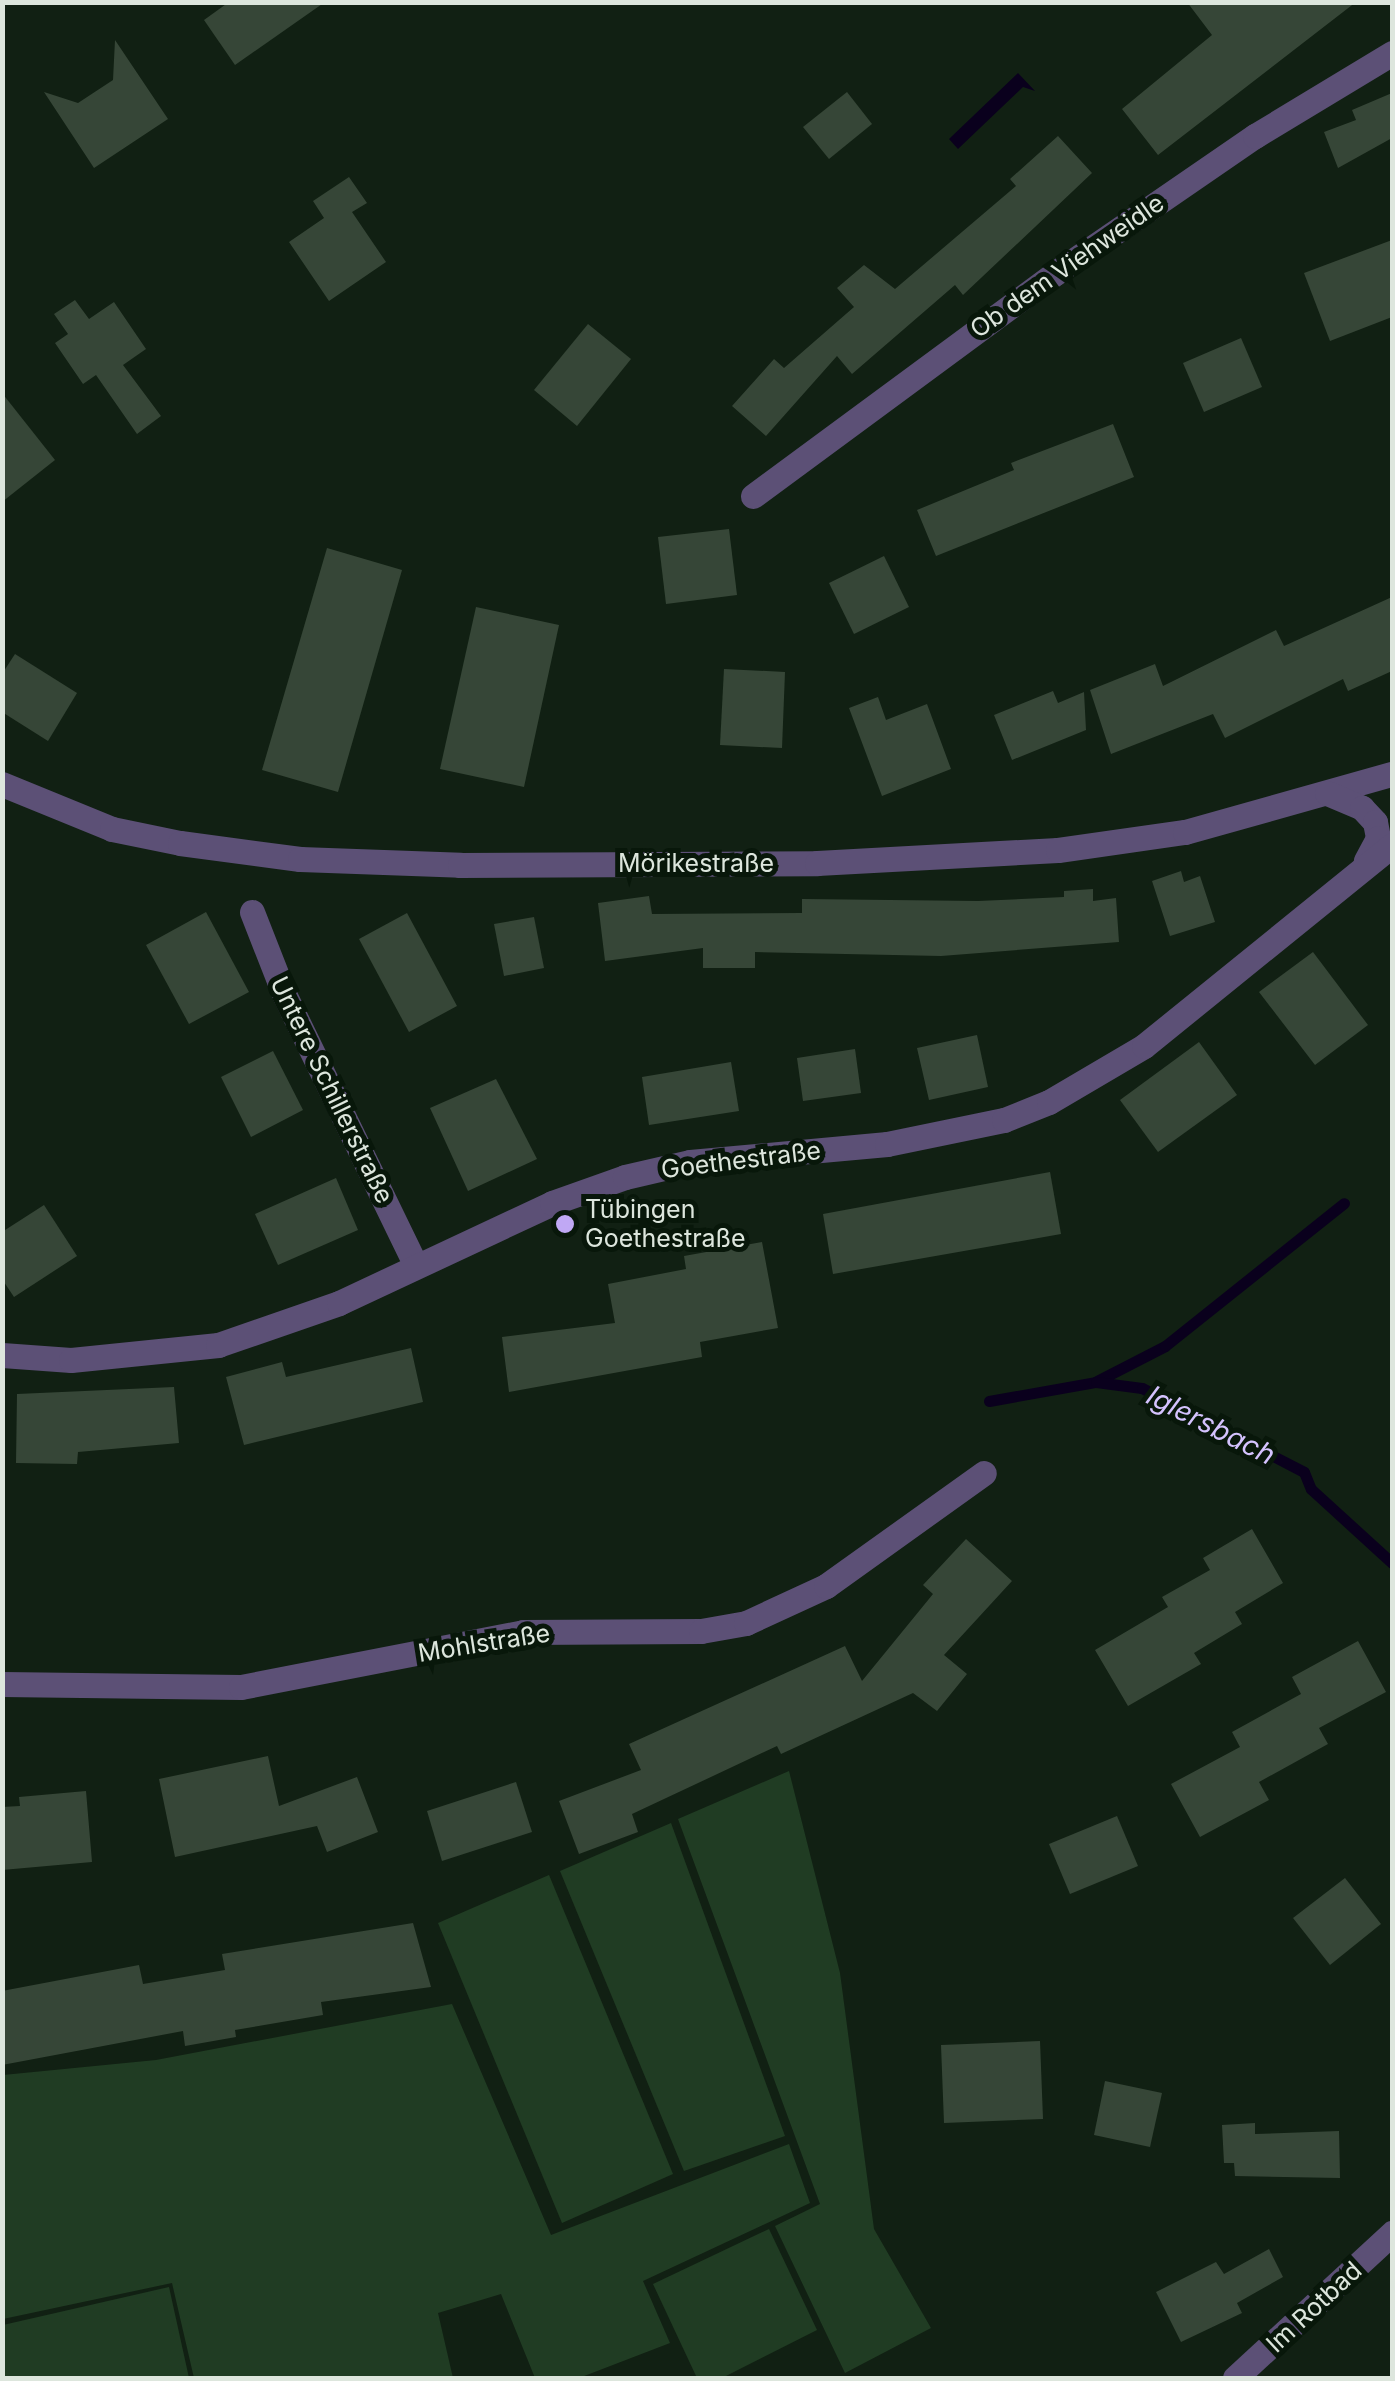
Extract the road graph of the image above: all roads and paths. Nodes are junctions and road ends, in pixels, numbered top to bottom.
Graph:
1 (1392, 54) edge
2 (753, 496) dead end
3 (1392, 774) edge
4 (2, 784) edge
5 (1327, 793) junction
6 (1392, 845) edge
7 (1366, 861) junction
8 (252, 912) dead end
9 (416, 1266) junction
10 (2, 1354) edge
11 (984, 1472) dead end
12 (2, 1684) edge
13 (1392, 2234) edge
14 (1235, 2378) edge

1 - 2 street, Ob dem Viehweidle
3 - 5 street, Mörikestraße
4 - 5 street, Mörikestraße
5 - 7 street
6 - 7 street, Goethestraße
7 - 9 street, Goethestraße
8 - 9 street, Untere Schillerstraße
9 - 10 street, Goethestraße
11 - 12 street, Mohlstraße
13 - 14 street, Im Rotbad

